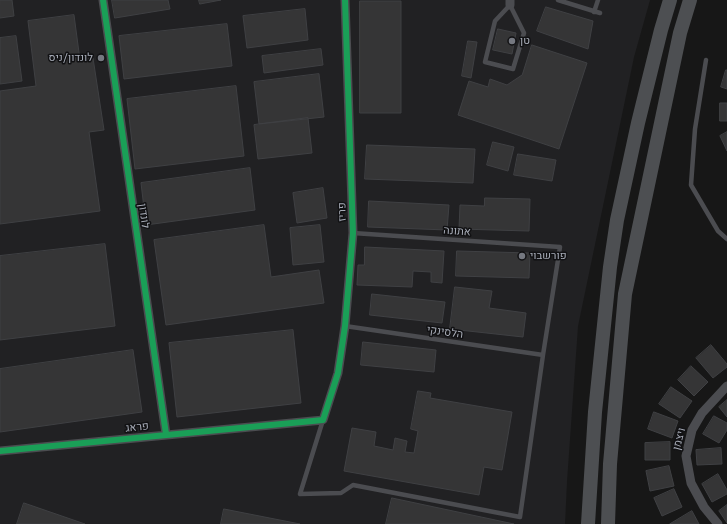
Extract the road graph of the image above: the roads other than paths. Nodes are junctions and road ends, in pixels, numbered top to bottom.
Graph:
1 (103, 0) edge
2 (345, 0) edge
3 (558, 0) edge
4 (598, 0) edge
5 (670, 0) edge
6 (690, 0) edge
7 (510, 2) edge
8 (594, 12) junction
9 (600, 13) dead end
10 (706, 60) dead end
11 (353, 233) junction
12 (727, 239) edge
13 (345, 326) junction
14 (543, 355) junction
15 (727, 386) edge
16 (323, 420) junction
17 (166, 434) junction
18 (0, 451) edge
19 (588, 524) edge
20 (608, 524) edge
21 (718, 524) edge

1 - 17 street, לונדון
2 - 11 street, פריז
3 - 8 lane
4 - 8 lane
5 - 19 main road
6 - 20 main road
7 - 7 lane
8 - 9 lane
10 - 12 lane
11 - 13 street, פריז
11 - 14 lane, אתונה
13 - 14 lane, הלסינקי
13 - 16 street, פריז
14 - 16 lane
15 - 21 street, ויצמן
16 - 17 street, פראג
17 - 18 street, פראג

